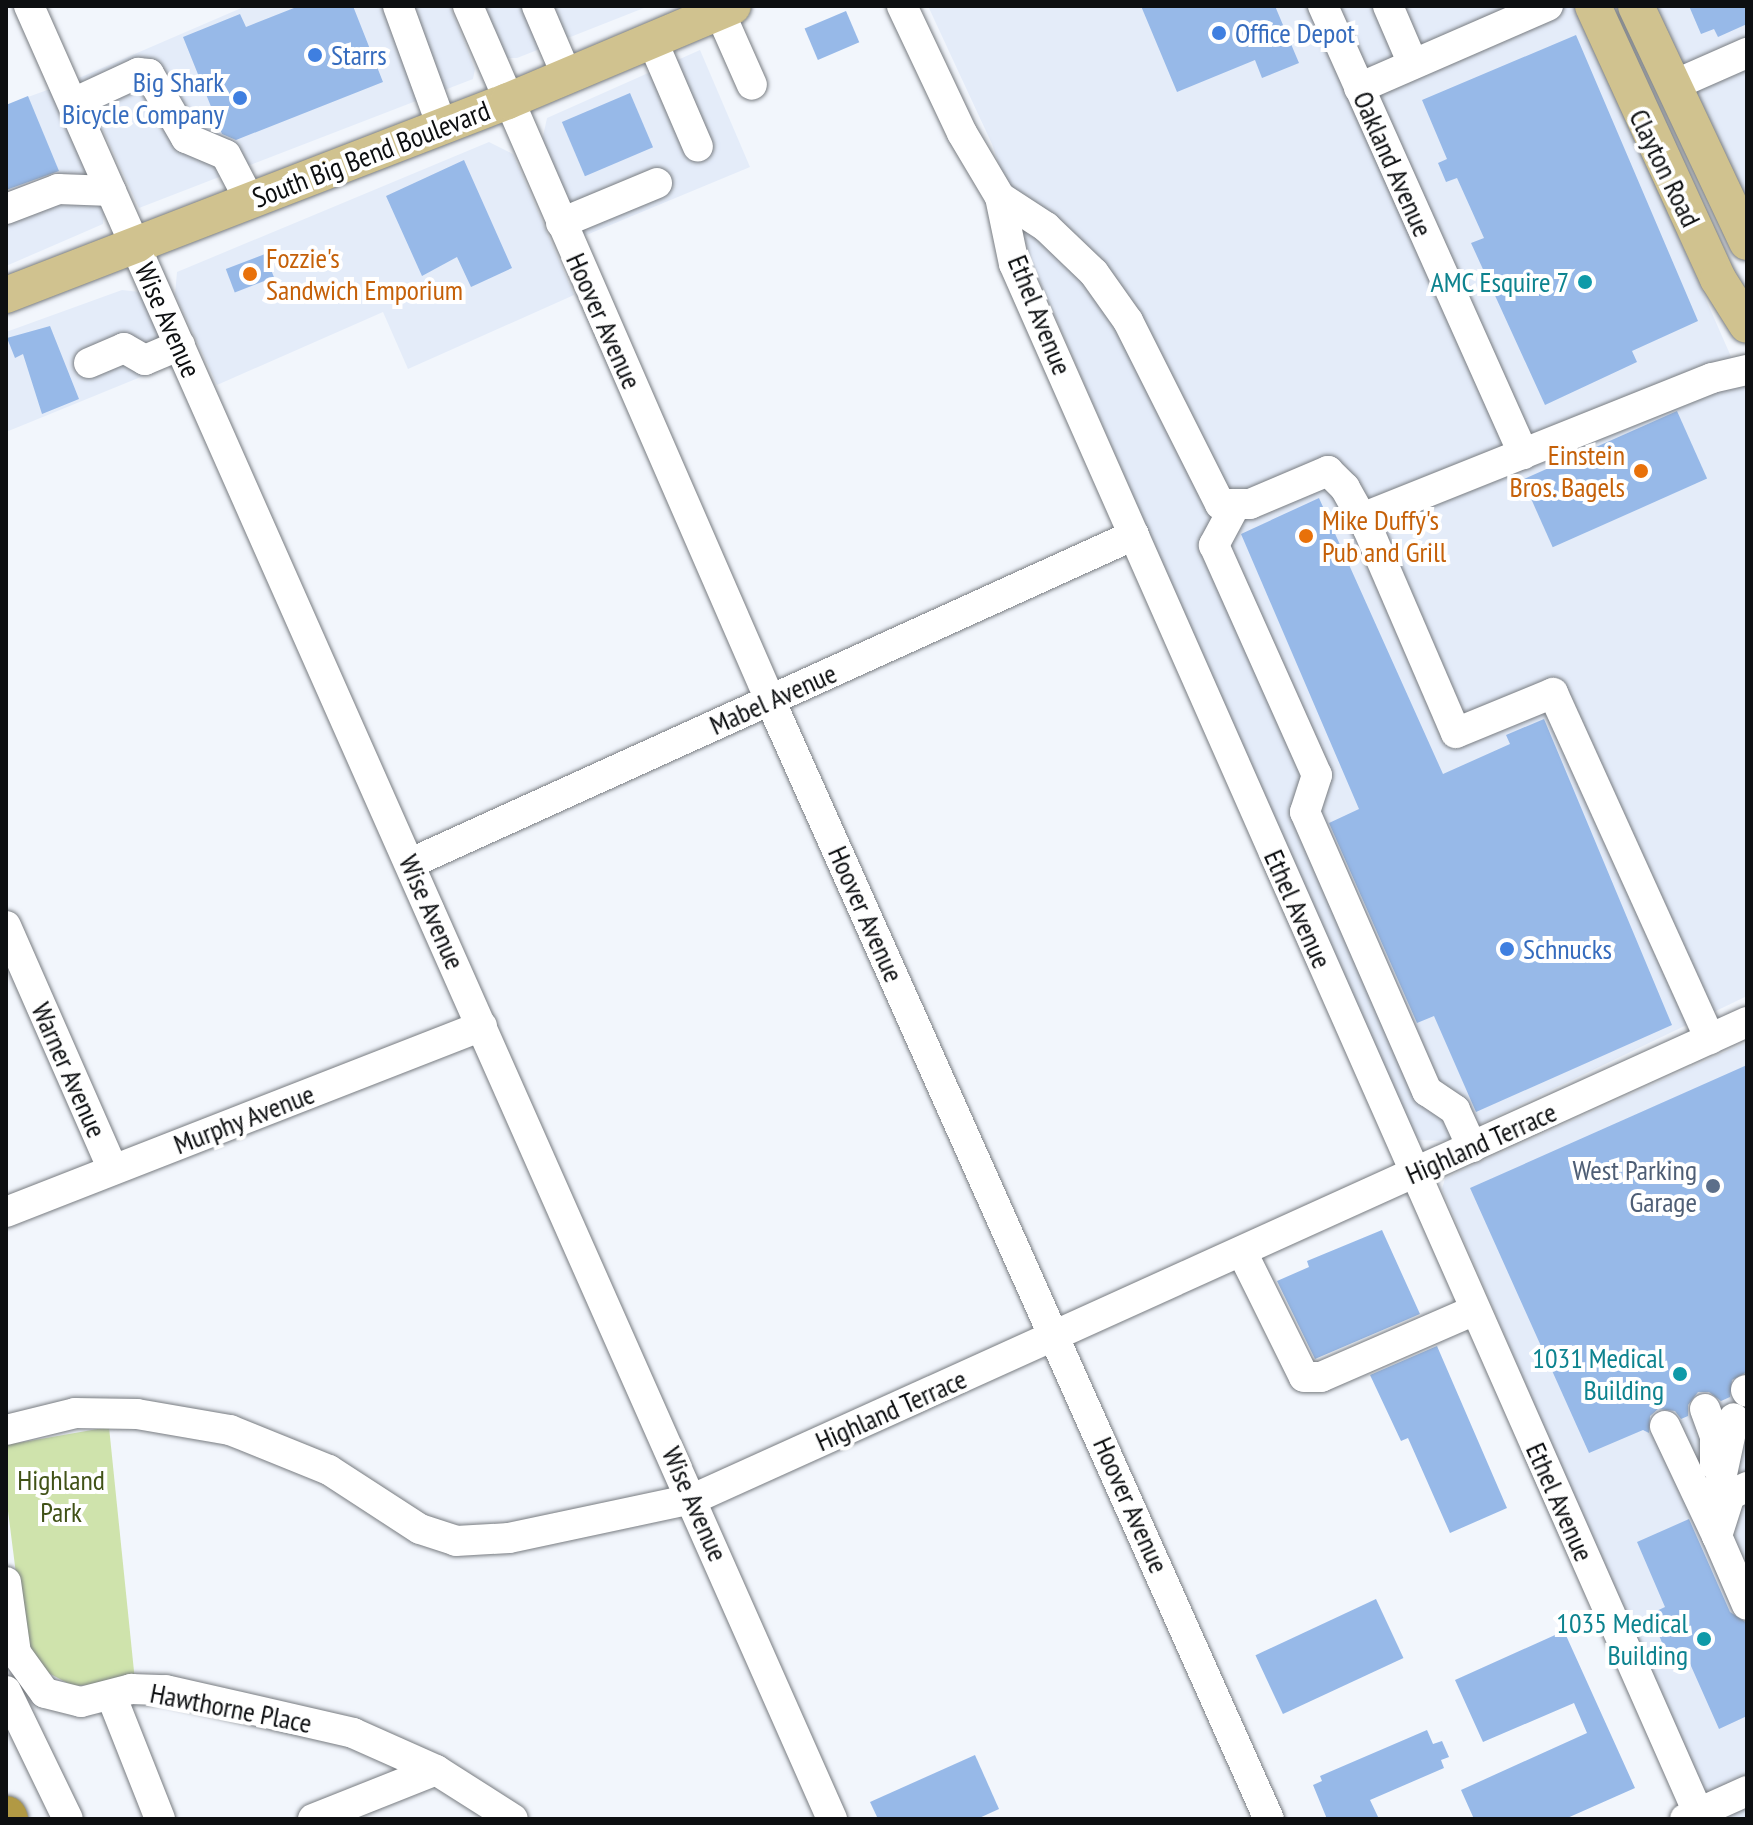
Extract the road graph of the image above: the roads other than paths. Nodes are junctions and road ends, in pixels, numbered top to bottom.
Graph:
1 (29, 6) edge
2 (398, 6) edge
3 (468, 6) edge
4 (537, 6) edge
5 (902, 6) edge
6 (1323, 6) edge
7 (1388, 6) edge
8 (1548, 6) edge
9 (1593, 6) edge
10 (1636, 6) edge
11 (723, 8) edge
12 (652, 40) junction
13 (1747, 53) edge
14 (1413, 64) junction
15 (567, 76) junction
16 (752, 85) dead end
17 (1674, 85) junction
18 (1359, 88) junction
19 (508, 101) junction
20 (73, 103) junction
21 (442, 126) junction
22 (698, 147) dead end
23 (657, 183) dead end
24 (111, 191) junction
25 (1000, 197) junction
26 (250, 201) junction
27 (6, 209) edge
28 (561, 223) junction
29 (1747, 242) edge
30 (135, 246) junction
31 (6, 295) edge
32 (1747, 325) edge
33 (180, 345) junction
34 (89, 363) dead end
35 (1747, 370) edge
36 (1523, 454) junction
37 (1236, 504) junction
38 (1362, 518) junction
39 (1134, 535) junction
40 (770, 700) junction
41 (411, 863) junction
42 (6, 926) edge
43 (1747, 1022) edge
44 (482, 1026) junction
45 (1710, 1039) junction
46 (1472, 1147) junction
47 (113, 1170) junction
48 (1414, 1173) junction
49 (6, 1212) edge
50 (1243, 1254) junction
51 (1475, 1310) junction
52 (1056, 1337) junction
53 (1734, 1406) edge
54 (1665, 1426) dead end
55 (6, 1430) edge
56 (1733, 1487) edge
57 (693, 1499) junction
58 (1717, 1536) junction
59 (6, 1582) edge
60 (1747, 1605) edge
61 (6, 1691) edge
62 (111, 1695) junction
63 (436, 1770) junction
64 (1747, 1791) edge
65 (1691, 1816) edge
66 (68, 1819) edge
67 (160, 1819) edge
68 (313, 1819) edge
69 (513, 1819) edge
70 (832, 1819) edge
71 (1269, 1819) edge

1 - 20 street, Wise Avenue
2 - 21 street
3 - 19 street, Hoover Avenue
4 - 15 street
5 - 25 street, Ethel Avenue
6 - 18 street, Oakland Avenue
7 - 14 street
8 - 14 street
9 - 32 main road, Clayton Road
10 - 17 main road, Clayton Road
11 - 12 main road, South Big Bend Boulevard
11 - 16 street
12 - 15 main road, South Big Bend Boulevard
12 - 22 street
13 - 17 street
14 - 18 street
15 - 19 main road, South Big Bend Boulevard
17 - 29 main road, Clayton Road
18 - 36 street, Oakland Avenue
19 - 21 main road, South Big Bend Boulevard
19 - 28 street, Hoover Avenue
20 - 24 street, Wise Avenue
20 - 26 street
21 - 26 main road, South Big Bend Boulevard
23 - 28 street
24 - 27 street
24 - 30 street, Wise Avenue
25 - 37 street
25 - 39 street, Ethel Avenue
26 - 30 main road, South Big Bend Boulevard
28 - 40 street, Hoover Avenue
30 - 31 main road, South Big Bend Boulevard
30 - 33 street, Wise Avenue
33 - 34 street
33 - 41 street, Wise Avenue
35 - 36 street
36 - 38 street
37 - 38 street
37 - 46 street
38 - 45 street
39 - 40 street, Mabel Avenue
39 - 48 street, Ethel Avenue
40 - 41 street, Mabel Avenue
40 - 52 street, Hoover Avenue
41 - 44 street, Wise Avenue
42 - 47 street, Warner Avenue
43 - 45 street, Highland Terrace
44 - 47 street, Murphy Avenue
44 - 57 street, Wise Avenue
45 - 46 street, Highland Terrace
46 - 48 street, Highland Terrace
47 - 49 street, Murphy Avenue
48 - 50 street, Highland Terrace
48 - 51 street, Ethel Avenue
50 - 51 street
50 - 52 street, Highland Terrace
51 - 65 street, Ethel Avenue
52 - 57 street, Highland Terrace
52 - 71 street, Hoover Avenue
53 - 56 street
54 - 58 street
55 - 57 street, Highland Terrace
56 - 58 street
57 - 70 street, Wise Avenue
58 - 60 street
59 - 62 street, Hawthorne Place
61 - 66 street
62 - 63 street, Hawthorne Place
62 - 67 street
63 - 68 street
63 - 69 street, Hawthorne Place
64 - 65 street

